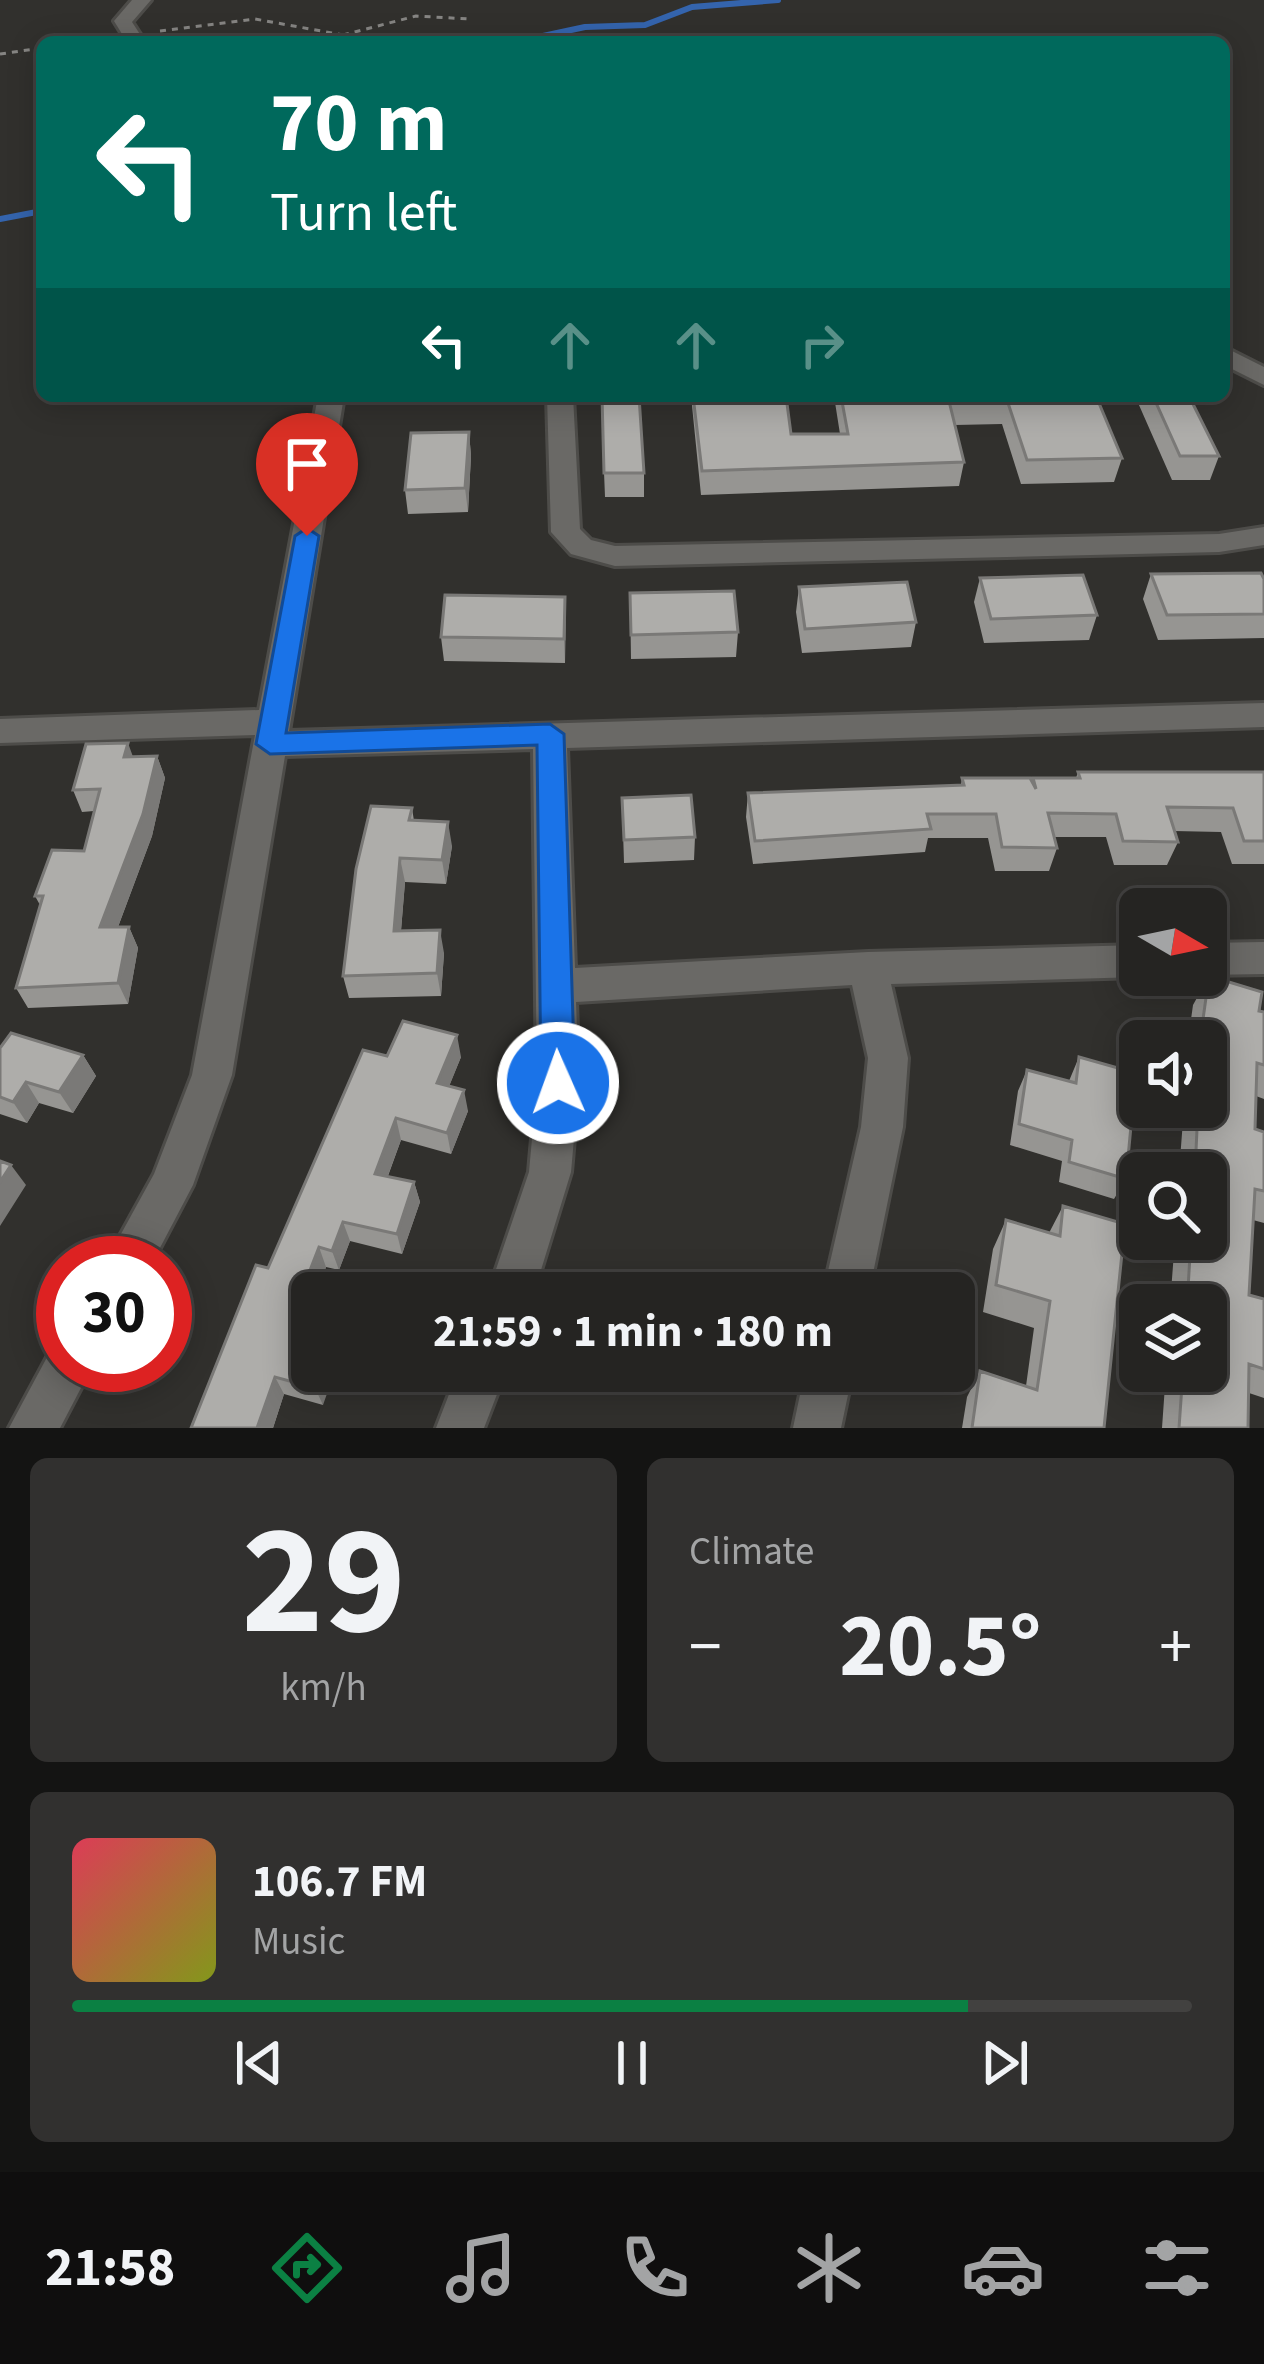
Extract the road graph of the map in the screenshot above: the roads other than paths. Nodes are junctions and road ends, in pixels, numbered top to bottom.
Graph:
1 (142, 0) edge
2 (142, 36) edge
3 (1230, 359) edge
4 (1264, 377) edge
5 (330, 402) edge
6 (560, 402) edge
7 (1264, 536) edge
8 (1264, 715) edge
9 (273, 733) junction
10 (550, 734) junction
11 (3, 741) edge
12 (1264, 958) edge
13 (1227, 959) edge
14 (1119, 962) edge
15 (868, 968) junction
16 (554, 986) junction
17 (142, 1236) edge
18 (518, 1272) edge
19 (850, 1272) edge
20 (54, 1392) edge
21 (475, 1392) edge
22 (825, 1392) edge
23 (463, 1427) edge
24 (33, 1428) edge
25 (817, 1428) edge

1 - 2 street
3 - 4 street
5 - 9 street
6 - 7 street
8 - 10 street
9 - 10 street
9 - 11 street
9 - 17 street
10 - 16 street
12 - 13 street
14 - 15 street
15 - 16 street
15 - 19 street
16 - 18 street
20 - 24 street
21 - 23 street
22 - 25 street

